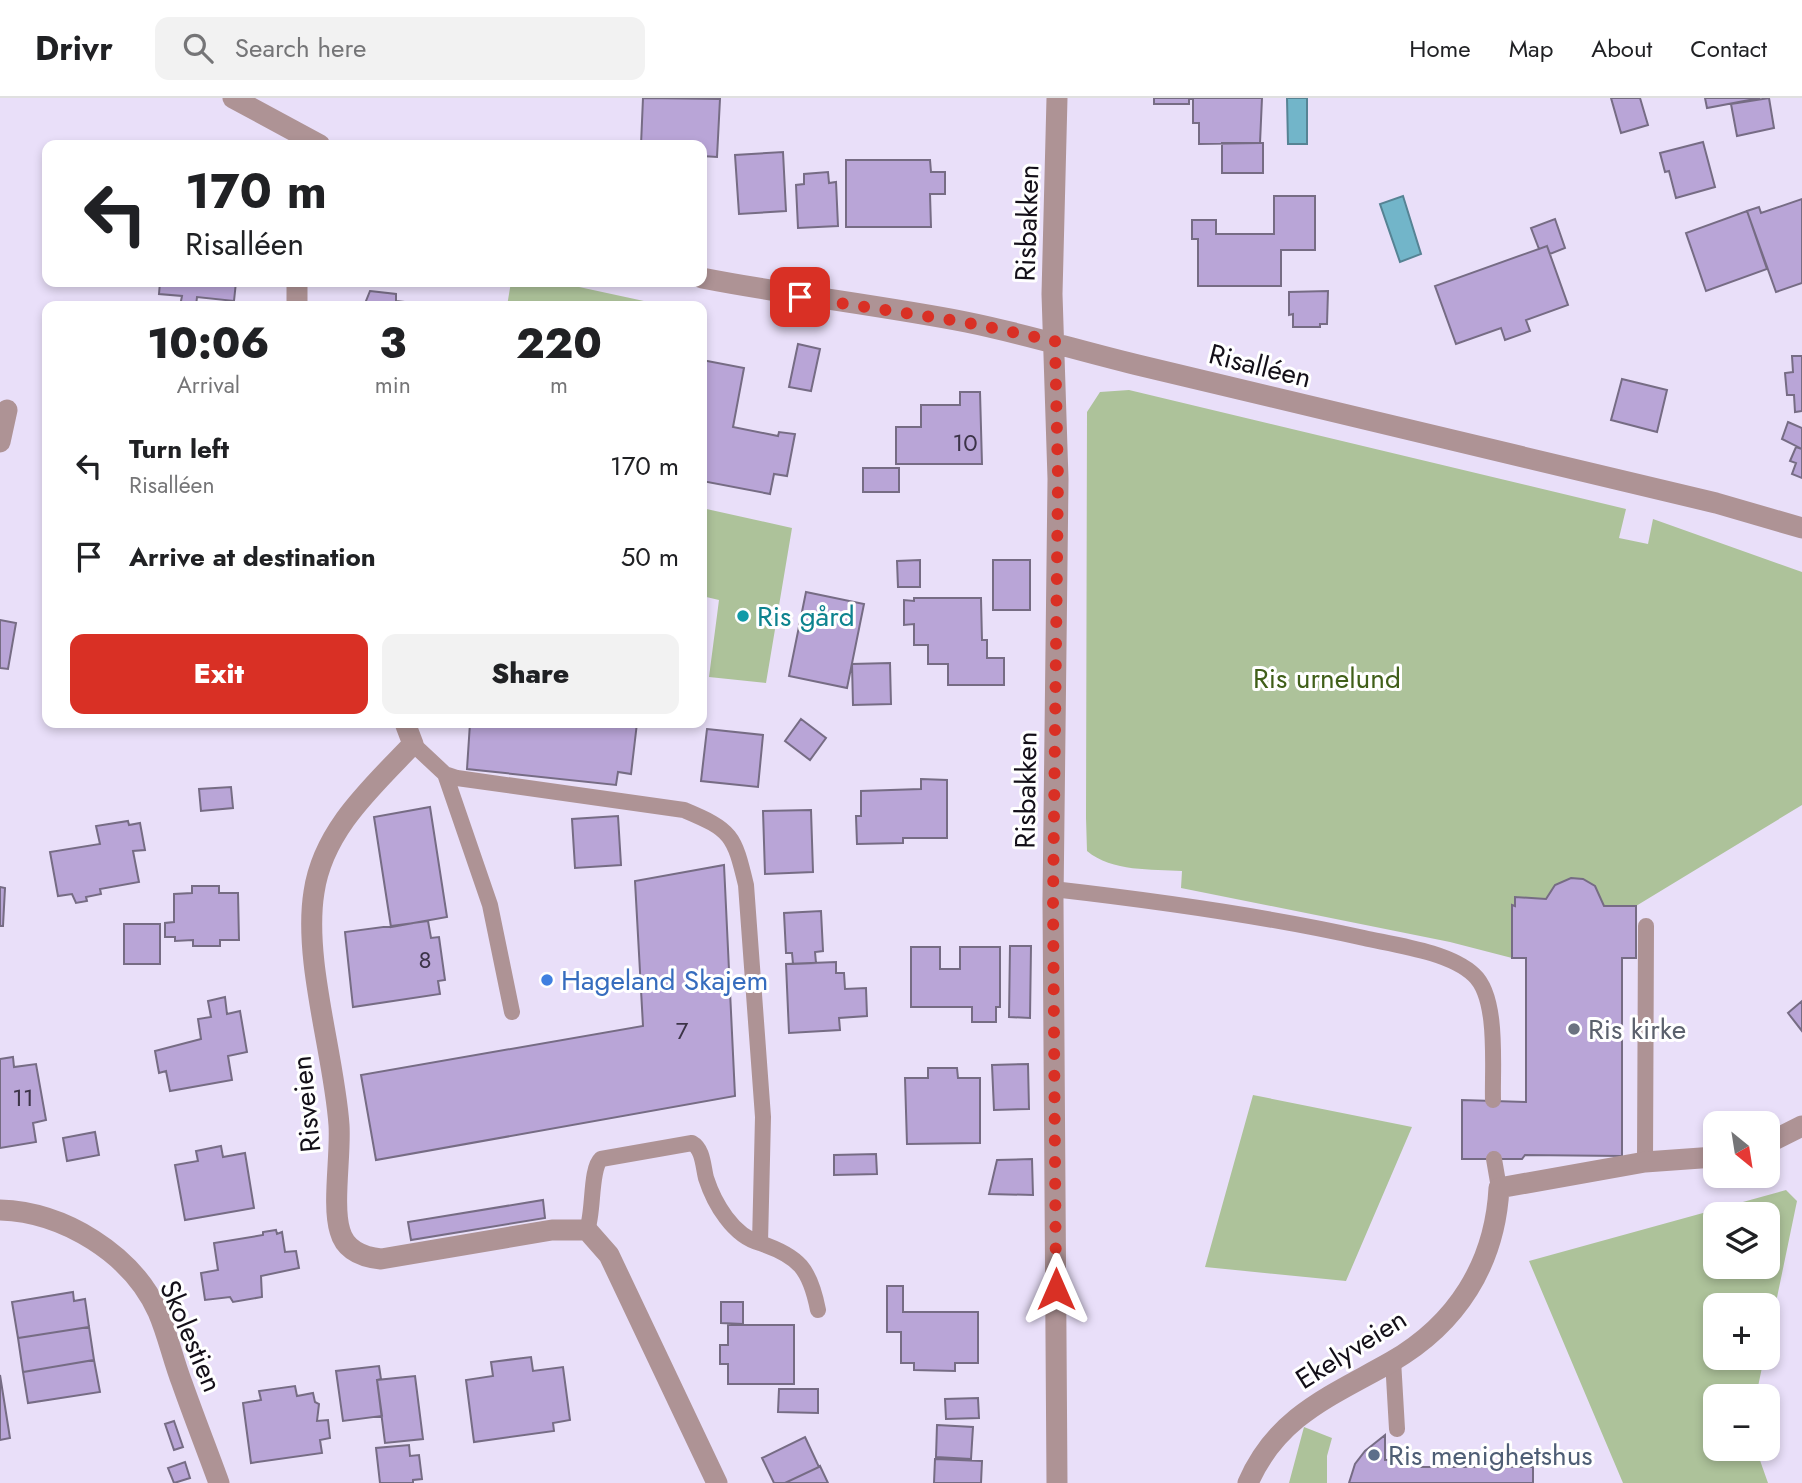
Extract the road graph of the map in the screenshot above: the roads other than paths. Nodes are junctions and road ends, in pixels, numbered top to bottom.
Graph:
1 (233, 98) edge
2 (1056, 98) edge
3 (308, 140) edge
4 (707, 279) edge
5 (1055, 341) junction
6 (7, 410) dead end
7 (0, 442) edge
8 (1802, 528) edge
9 (407, 728) edge
10 (413, 744) junction
11 (445, 774) junction
12 (1054, 888) junction
13 (1646, 926) dead end
14 (512, 1012) dead end
15 (1493, 1100) dead end
16 (1802, 1126) edge
17 (1780, 1137) edge
18 (1703, 1158) edge
19 (1494, 1159) dead end
20 (1645, 1162) junction
21 (1499, 1188) junction
22 (0, 1210) edge
23 (587, 1230) junction
24 (760, 1243) junction
25 (818, 1310) dead end
26 (1393, 1360) junction
27 (1397, 1429) dead end
28 (219, 1483) edge
29 (717, 1483) edge
30 (1057, 1483) edge
31 (1248, 1483) edge

1 - 3 street
2 - 5 street, Risbakken
4 - 5 street, Risalléen
5 - 8 street, Risalléen
5 - 12 street, Risbakken
6 - 7 street
9 - 10 street
10 - 11 lane
10 - 23 street, Risveien
11 - 14 lane
11 - 24 lane
12 - 15 lane
12 - 30 street, Risbakken
13 - 20 lane
16 - 17 street
18 - 20 street
19 - 21 lane
20 - 21 street
21 - 26 street, Ekelyveien
22 - 28 street, Skolestien
23 - 24 lane
23 - 29 street
24 - 25 lane
26 - 27 lane
26 - 31 street, Ekelyveien

